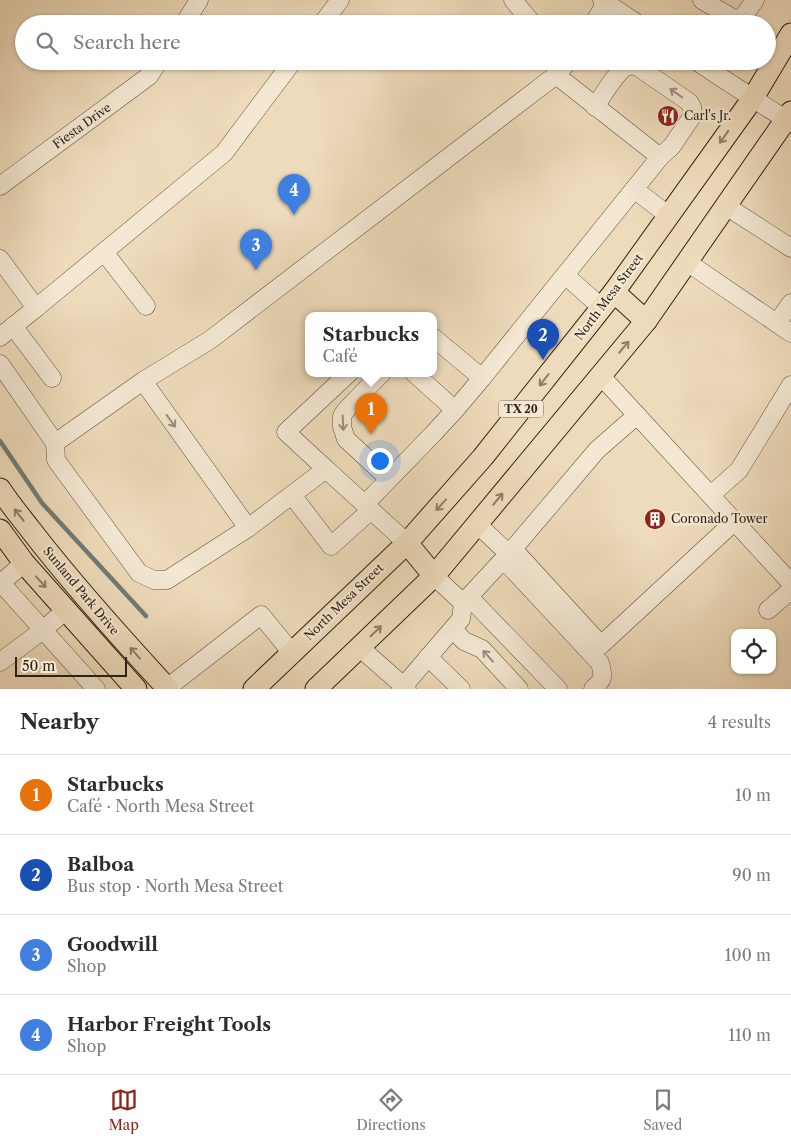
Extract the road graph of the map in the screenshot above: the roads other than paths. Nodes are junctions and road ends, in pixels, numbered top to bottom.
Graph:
1 (199, 0) edge
2 (340, 0) edge
3 (513, 0) edge
4 (702, 0) edge
5 (755, 0) edge
6 (613, 3) edge
7 (190, 15) edge
8 (329, 15) edge
9 (526, 15) edge
10 (602, 15) edge
11 (627, 15) edge
12 (726, 15) edge
13 (744, 15) edge
14 (791, 34) edge
15 (776, 59) edge
16 (154, 70) edge
17 (287, 70) edge
18 (559, 70) edge
19 (567, 70) edge
20 (622, 70) edge
21 (644, 70) edge
22 (710, 70) edge
23 (769, 70) edge
24 (752, 98) junction
25 (594, 107) junction
26 (789, 118) edge
27 (660, 157) junction
28 (0, 186) edge
29 (634, 189) junction
30 (726, 206) junction
31 (669, 216) junction
32 (791, 248) edge
33 (104, 252) junction
34 (0, 259) edge
35 (687, 262) junction
36 (565, 275) junction
37 (608, 299) junction
38 (791, 303) edge
39 (146, 306) dead end
40 (36, 308) junction
41 (646, 321) junction
42 (784, 328) edge
43 (7, 332) edge
44 (437, 340) edge
45 (0, 364) edge
46 (601, 376) junction
47 (345, 377) edge
48 (378, 377) edge
49 (419, 377) edge
50 (52, 378) dead end
51 (482, 378) junction
52 (143, 381) junction
53 (791, 385) edge
54 (456, 410) junction
55 (637, 415) junction
56 (55, 443) junction
57 (326, 469) junction
58 (389, 480) junction
59 (0, 489) edge
60 (292, 495) junction
61 (710, 495) junction
62 (368, 507) junction
63 (735, 521) junction
64 (477, 524) junction
65 (248, 528) junction
66 (0, 530) edge
67 (407, 543) junction
68 (44, 547) junction
69 (509, 554) junction
70 (24, 563) junction
71 (434, 576) junction
72 (0, 583) edge
73 (791, 583) edge
74 (791, 590) edge
75 (466, 600) junction
76 (66, 610) junction
77 (768, 610) dead end
78 (453, 629) junction
79 (43, 630) junction
80 (359, 648) junction
81 (292, 653) junction
82 (428, 657) junction
83 (0, 662) edge
84 (167, 688) edge
85 (404, 688) edge
86 (96, 689) edge
87 (136, 689) edge
88 (254, 689) edge
89 (316, 689) edge
90 (461, 689) edge
91 (519, 689) edge
92 (558, 689) edge
93 (593, 689) edge

1 - 7 street
2 - 8 street
3 - 9 street
4 - 12 street
5 - 13 street
6 - 10 street
6 - 11 street
14 - 15 main road, North Mesa Street / TX 20
16 - 28 street, Fiesta Drive
17 - 33 street
18 - 52 street
19 - 25 street
20 -> 25 street
27 -> 21 street
22 - 24 street
23 - 24 main road, North Mesa Street / TX 20
24 - 26 street
24 -> 31 main road, North Mesa Street / TX 20
25 - 27 street
26 - 30 main road, TX 20
27 - 29 street
29 - 31 street
29 - 36 street
30 - 32 street
30 - 35 main road, TX 20
31 - 37 main road, North Mesa Street / TX 20
33 - 39 street
33 - 40 street
34 - 40 street
35 - 41 main road, TX 20
35 - 42 street
36 - 37 street
36 - 51 street
37 - 41 main road
37 -> 67 main road, North Mesa Street / TX 20
38 - 42 street
40 - 43 street
46 -> 41 main road, TX 20
43 - 50 street
44 - 51 street
45 - 56 street
46 - 55 street
64 -> 46 main road, TX 20
47 - 57 street
48 -> 58 street
49 - 54 street
51 - 54 street
52 - 56 street
52 -> 65 street
53 - 61 street
54 - 58 street
55 - 61 street
55 - 69 street
56 - 65 street
57 - 60 street
57 - 62 street
58 - 62 street
68 -> 59 main road, Sunland Park Drive
60 - 62 street
60 - 65 street
61 - 63 street
62 - 67 street
63 - 69 street
63 - 73 street
64 - 69 street
64 - 71 main road, TX 20
66 - 70 main road, Sunland Park Drive
67 - 71 main road
67 - 81 main road, North Mesa Street / TX 20
68 - 70 main road
84 -> 68 main road, Sunland Park Drive
69 - 75 street
69 - 93 street
70 - 72 street
70 -> 76 main road, Sunland Park Drive
71 - 75 street
80 -> 71 main road, TX 20
72 - 79 street
74 - 77 street
75 - 78 street
75 - 92 street
76 - 79 street
76 - 87 main road, Sunland Park Drive
78 - 82 street
91 -> 78 street
79 - 83 street
79 - 86 street
80 - 85 street
80 - 89 main road, TX 20
81 - 84 street
81 - 88 main road, North Mesa Street / TX 20
82 - 85 street
82 - 90 street

